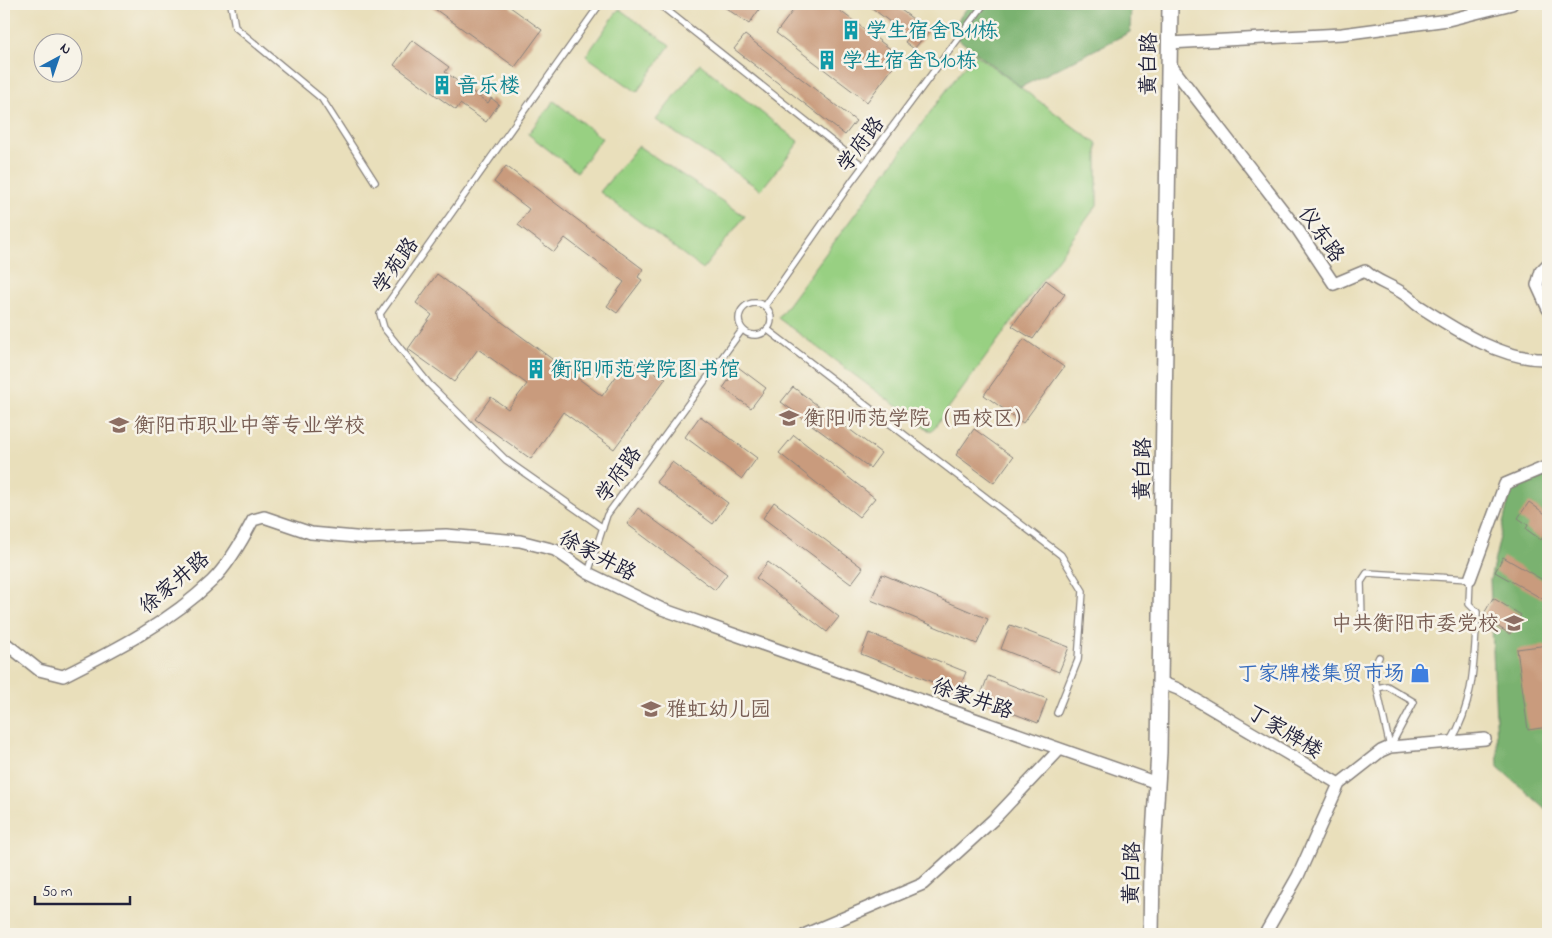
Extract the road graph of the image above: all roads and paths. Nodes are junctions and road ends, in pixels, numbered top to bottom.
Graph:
1 (231, 4) edge
2 (600, 4) edge
3 (659, 4) edge
4 (984, 4) edge
5 (1170, 4) edge
6 (1512, 4) edge
7 (1170, 43) junction
8 (1169, 63) junction
9 (863, 166) junction
10 (375, 182) dead end
11 (1548, 264) edge
12 (764, 306) junction
13 (1548, 309) edge
14 (742, 330) junction
15 (768, 330) junction
16 (1548, 359) edge
17 (1548, 466) edge
18 (603, 528) junction
19 (588, 573) junction
20 (1470, 579) junction
21 (1362, 620) dead end
22 (4, 642) edge
23 (1379, 656) dead end
24 (1160, 682) junction
25 (1377, 688) junction
26 (1057, 713) dead end
27 (1485, 739) dead end
28 (1451, 742) junction
29 (1390, 747) junction
30 (1060, 749) junction
31 (1157, 783) junction
32 (1339, 784) junction
33 (806, 934) edge
34 (1151, 934) edge
35 (1265, 934) edge

1 - 10 lane
2 - 18 lane, 学苑路
3 - 9 lane
4 - 9 lane, 学府路
5 - 7 main road, 黄白路
6 - 7 street
7 - 8 main road, 黄白路
8 - 16 street, 仪东路
8 - 24 main road, 黄白路
9 - 12 lane, 学府路
11 - 13 street
12 - 14 lane
12 - 15 lane
14 - 15 lane
14 - 18 lane, 学府路
15 - 26 lane
17 - 20 street
18 - 19 lane, 学府路
19 - 22 street, 徐家井路
19 - 30 street, 徐家井路
20 - 21 lane
20 - 28 lane
23 - 25 lane
24 - 31 main road, 黄白路
24 - 32 street, 丁家牌楼
25 - 29 lane
25 - 29 lane
27 - 28 street
28 - 29 street
29 - 32 street
30 - 31 street, 徐家井路
30 - 33 street
31 - 34 main road, 黄白路
32 - 35 street

